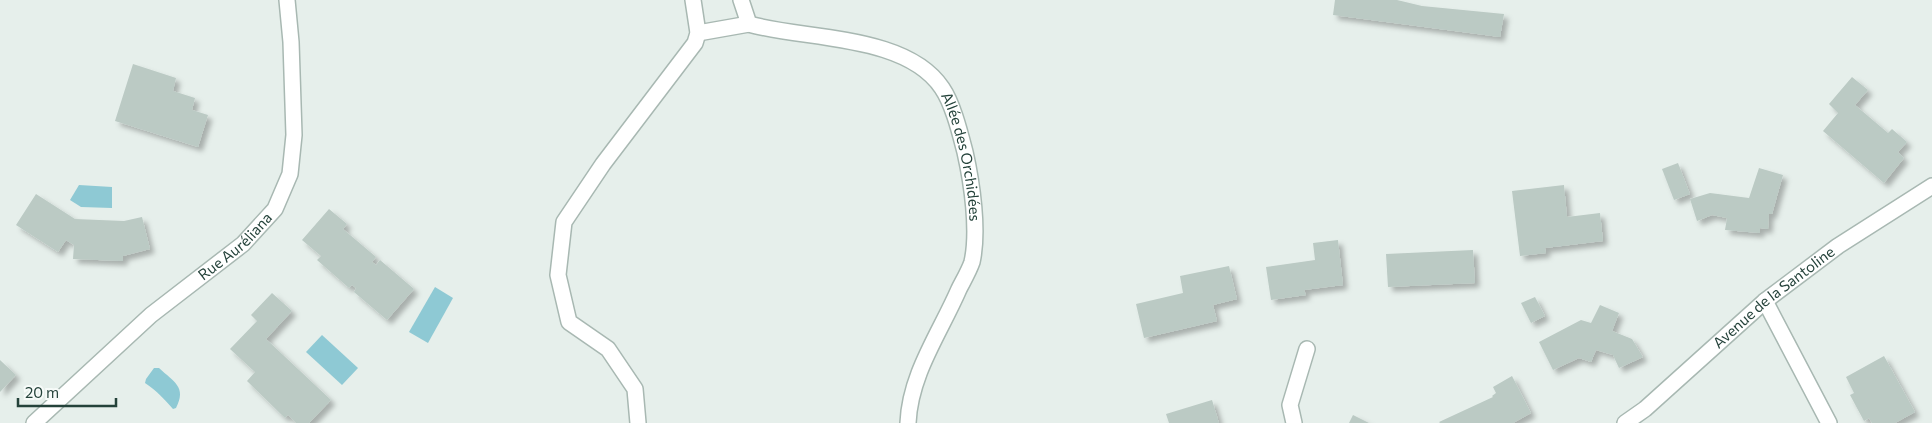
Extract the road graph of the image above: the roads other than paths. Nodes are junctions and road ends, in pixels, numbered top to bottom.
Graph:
1 (287, 0) edge
2 (693, 0) edge
3 (741, 0) edge
4 (748, 24) junction
5 (698, 33) junction
6 (1932, 186) edge
7 (1765, 301) junction
8 (1307, 349) dead end
9 (34, 423) edge
10 (638, 423) edge
11 (908, 423) edge
12 (1294, 423) edge
13 (1625, 423) edge
14 (1829, 423) edge

1 - 9 street, Rue Auréliana
2 - 5 street
3 - 4 street
4 - 5 street, Allée des Orchidées
4 - 11 street, Allée des Orchidées
5 - 10 street
6 - 7 street, Avenue de la Santoline
7 - 13 street, Avenue de la Santoline
7 - 14 street
8 - 12 street

